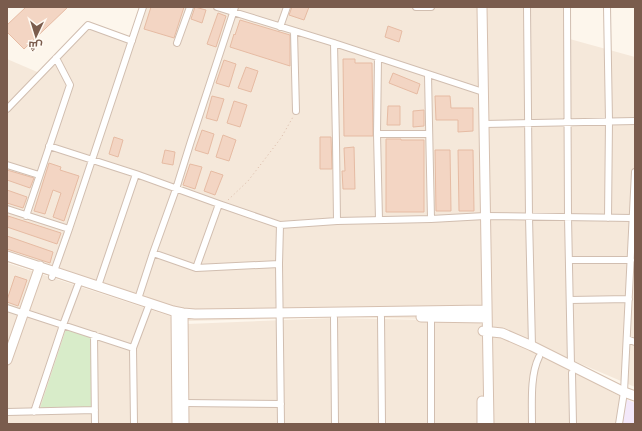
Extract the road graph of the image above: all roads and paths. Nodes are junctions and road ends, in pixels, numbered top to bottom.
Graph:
1 (143, 7) edge
2 (190, 7) edge
3 (217, 7) edge
4 (286, 7) edge
5 (416, 7) edge
6 (431, 7) edge
7 (479, 7) edge
8 (482, 7) edge
9 (527, 7) edge
10 (567, 7) edge
11 (607, 7) edge
12 (234, 10) edge
13 (280, 27) junction
14 (294, 32) junction
15 (132, 41) junction
16 (334, 43) junction
17 (177, 44) dead end
18 (56, 58) junction
19 (378, 58) junction
20 (428, 74) junction
21 (482, 92) junction
22 (7, 109) edge
23 (296, 111) joint
24 (609, 121) junction
25 (635, 121) edge
26 (567, 122) junction
27 (528, 123) junction
28 (484, 124) junction
29 (377, 134) junction
30 (429, 134) junction
31 (49, 146) junction
32 (92, 159) junction
33 (7, 165) edge
34 (635, 172) edge
35 (136, 174) junction
36 (39, 175) junction
37 (176, 189) junction
38 (221, 205) junction
39 (7, 209) edge
40 (634, 215) edge
41 (26, 216) junction
42 (483, 216) junction
43 (529, 217) junction
44 (568, 217) junction
45 (608, 218) junction
46 (431, 219) junction
47 (379, 220) junction
48 (337, 221) junction
49 (280, 225) junction
50 (69, 229) junction
51 (153, 253) junction
52 (7, 256) edge
53 (632, 258) edge
54 (569, 260) junction
55 (7, 262) edge
56 (279, 264) junction
57 (196, 268) junction
58 (39, 269) junction
59 (53, 274) junction
60 (78, 285) junction
61 (98, 286) junction
62 (631, 298) edge
63 (138, 299) junction
64 (570, 300) junction
65 (7, 308) edge
66 (148, 308) junction
67 (23, 312) junction
68 (484, 314) junction
69 (180, 316) junction
70 (280, 316) junction
71 (381, 317) junction
72 (432, 317) junction
73 (334, 318) junction
74 (63, 325) junction
75 (488, 332) junction
76 (94, 335) junction
77 (11, 337) edge
78 (627, 339) junction
79 (635, 342) edge
80 (532, 346) junction
81 (133, 348) junction
82 (539, 356) junction
83 (7, 360) edge
84 (572, 369) junction
85 (624, 395) junction
86 (635, 396) edge
87 (635, 402) edge
88 (184, 403) junction
89 (281, 404) junction
90 (95, 410) junction
91 (7, 412) edge
92 (34, 412) junction
93 (95, 424) edge
94 (134, 424) edge
95 (177, 424) edge
96 (184, 424) edge
97 (281, 424) edge
98 (335, 424) edge
99 (382, 424) edge
100 (431, 424) edge
101 (482, 424) edge
102 (489, 424) edge
103 (532, 424) edge
104 (573, 424) edge
105 (618, 424) edge

1 - 15 street
2 - 17 street
3 - 12 street
4 - 13 street
5 - 6 street
7 - 21 street
8 - 21 street
9 - 27 street
10 - 26 street
11 - 24 street
12 - 13 street
12 - 37 street
13 - 14 street
14 - 16 street
14 - 23 street
15 - 18 street
15 - 32 street
16 - 19 street
16 - 48 street
18 - 22 street
18 - 31 street
19 - 20 street
19 - 29 street
20 - 21 street
20 - 30 street
21 - 28 street
21 - 42 street
23 - 38 path
24 - 25 street
24 - 26 street
24 - 45 street
26 - 27 street
26 - 44 street
27 - 28 street
27 - 43 street
28 - 42 street
29 - 30 street
29 - 47 street
30 - 46 street
31 - 32 street
31 - 36 street
32 - 35 street
32 - 50 street
33 - 36 street
34 - 40 street
35 - 37 street
35 - 61 street
36 - 41 street
37 - 38 street
37 - 51 street
38 - 49 street
38 - 57 street
39 - 41 street
40 - 45 street
40 - 53 street
41 - 50 street
42 - 43 street
42 - 46 street
42 - 68 street
43 - 44 street
43 - 80 street
44 - 45 street
44 - 54 street
46 - 47 street
47 - 48 street
48 - 49 street
49 - 56 street
50 - 59 street
51 - 57 street
51 - 63 street
52 - 58 street
53 - 54 street
53 - 62 street
54 - 64 street
55 - 58 street
56 - 57 street
56 - 70 street
58 - 59 street
58 - 67 street
59 - 60 street
59 - 61 street
60 - 66 street
60 - 74 street
61 - 63 street
62 - 64 street
62 - 78 street
63 - 69 street
64 - 84 street
65 - 67 street
66 - 69 street
66 - 81 street
67 - 74 street
67 - 77 street
68 - 70 street
68 - 72 street
68 - 75 street
69 - 70 street
69 - 88 street
69 - 95 street
70 - 73 street
70 - 89 street
71 - 72 street
71 - 73 street
71 - 99 street
72 - 100 street
73 - 98 street
74 - 76 street
74 - 92 street
75 - 80 street
75 - 82 street
75 - 101 street
75 - 102 street
76 - 81 street
76 - 90 street
77 - 83 street
78 - 79 street
78 - 85 street
80 - 84 street
81 - 94 street
82 - 84 street
82 - 103 street
84 - 85 street
84 - 104 street
85 - 86 street
85 - 87 street
85 - 105 street
88 - 89 street
88 - 96 street
89 - 97 street
90 - 92 street
90 - 93 street
91 - 92 street

